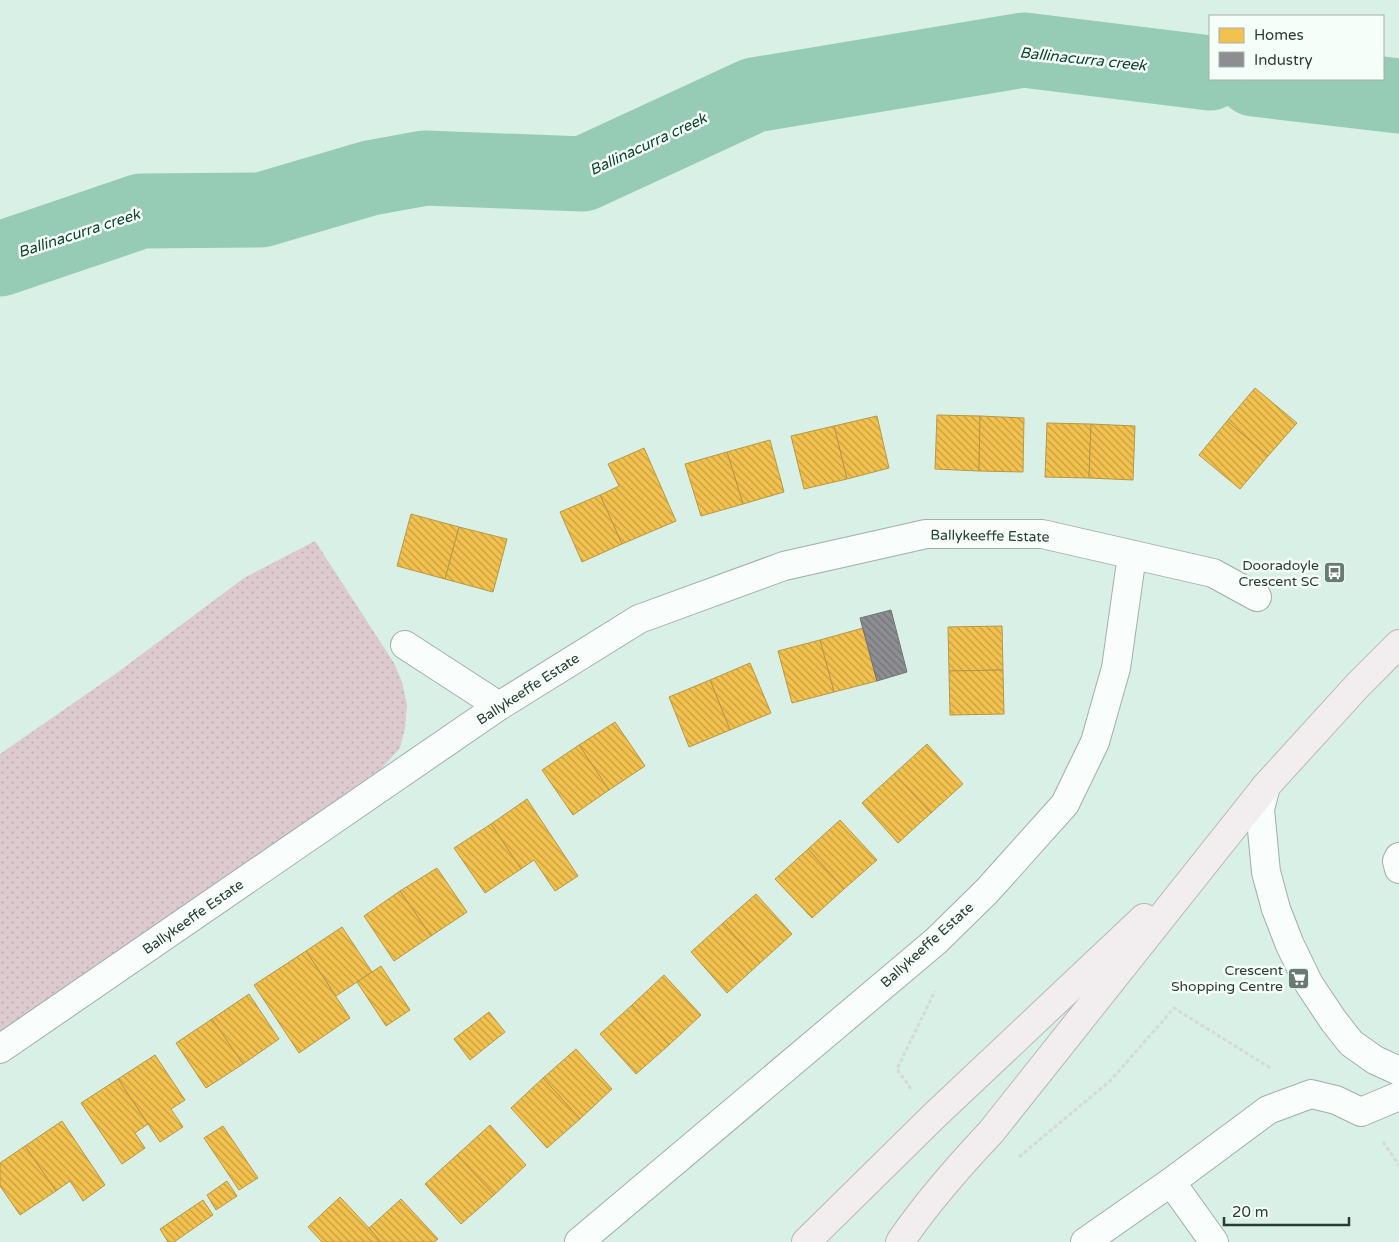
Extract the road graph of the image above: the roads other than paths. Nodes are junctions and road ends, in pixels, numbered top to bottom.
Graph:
1 (1132, 555) junction
2 (1257, 597) dead end
3 (1399, 644) edge
4 (404, 645) dead end
5 (499, 706) junction
6 (1266, 786) junction
7 (1215, 850) junction
8 (1399, 857) edge
9 (1399, 869) edge
10 (0, 1050) edge
11 (1399, 1071) edge
12 (1399, 1096) edge
13 (1171, 1182) junction
14 (579, 1242) edge
15 (806, 1242) edge
16 (900, 1242) edge
17 (1085, 1242) edge
18 (1214, 1242) edge

1 - 2 street, Ballykeeffe Estate
1 - 5 street, Ballykeeffe Estate
1 - 14 street, Ballykeeffe Estate
3 - 6 main road
4 - 5 street
5 - 10 street, Ballykeeffe Estate
6 - 7 main road
6 - 11 street
7 - 15 main road
7 - 16 main road
8 - 9 street
12 - 13 street
13 - 17 street
13 - 18 street

